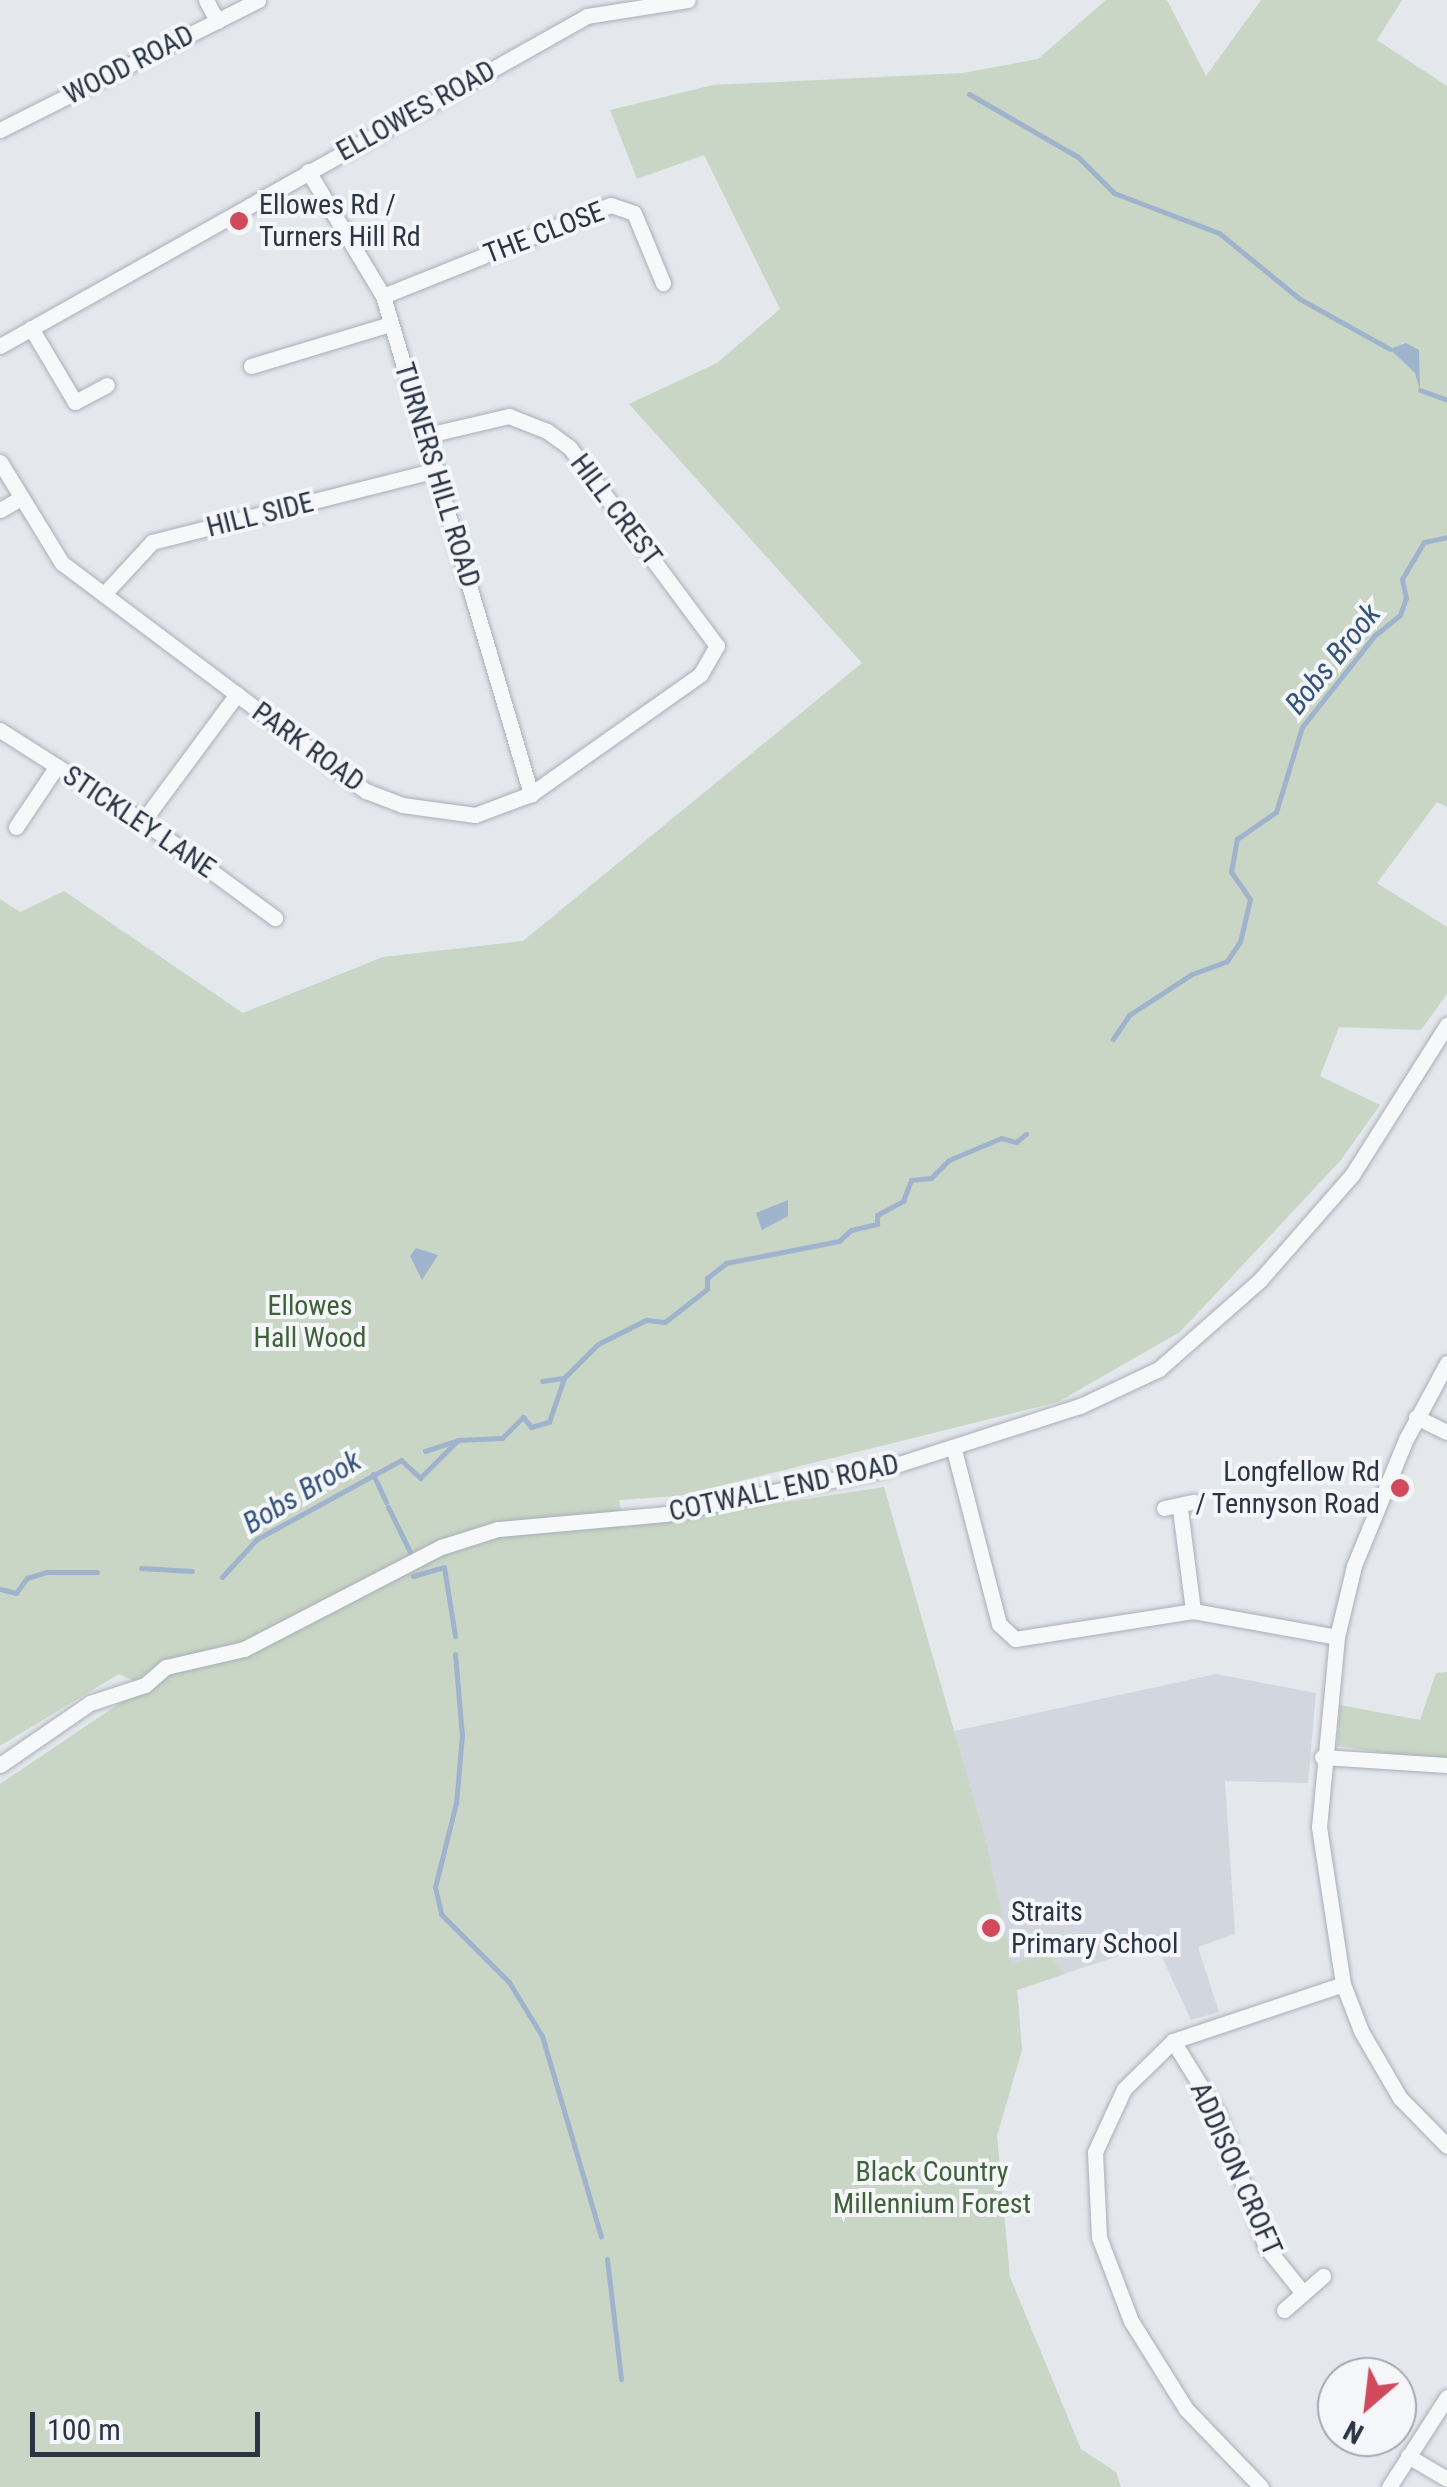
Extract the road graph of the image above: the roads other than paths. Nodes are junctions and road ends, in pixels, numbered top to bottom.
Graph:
1 (206, 0) edge
2 (258, 0) edge
3 (581, 0) edge
4 (688, 0) edge
5 (588, 16) junction
6 (217, 21) junction
7 (0, 130) edge
8 (308, 171) junction
9 (664, 283) dead end
10 (383, 296) junction
11 (390, 324) junction
12 (31, 328) junction
13 (0, 346) edge
14 (252, 366) dead end
15 (106, 385) dead end
16 (428, 435) junction
17 (0, 462) edge
18 (438, 470) junction
19 (21, 498) junction
20 (0, 510) edge
21 (104, 594) junction
22 (717, 646) joint
23 (236, 694) junction
24 (0, 730) edge
25 (57, 766) junction
26 (532, 794) junction
27 (144, 821) junction
28 (16, 827) dead end
29 (275, 918) dead end
30 (1447, 1025) edge
31 (1447, 1363) edge
32 (1416, 1417) junction
33 (1447, 1432) edge
34 (954, 1450) junction
35 (1179, 1506) dead end
36 (1193, 1611) junction
37 (1337, 1637) junction
38 (1322, 1757) junction
39 (0, 1765) edge
40 (1447, 1766) edge
41 (1343, 1984) junction
42 (1174, 2041) junction
43 (1447, 2146) edge
44 (1323, 2276) dead end
45 (1302, 2293) junction
46 (1284, 2310) dead end
47 (1447, 2397) edge
48 (1417, 2442) edge
49 (1407, 2457) edge
50 (1410, 2457) edge
51 (1447, 2479) edge
52 (1261, 2487) edge
53 (1389, 2487) edge

1 - 6 street
2 - 6 street, WOOD ROAD
3 - 5 street
4 - 5 street, ELLOWES ROAD
5 - 8 street, ELLOWES ROAD
6 - 7 street, WOOD ROAD
8 - 10 street, TURNERS HILL ROAD
8 - 12 street, ELLOWES ROAD
9 - 10 street, THE CLOSE
10 - 11 street, TURNERS HILL ROAD
11 - 14 street
11 - 16 street, TURNERS HILL ROAD
12 - 13 street, ELLOWES ROAD
12 - 15 street
16 - 18 street, TURNERS HILL ROAD
16 - 22 street, HILL CREST
17 - 19 street, PARK ROAD
18 - 21 street, HILL SIDE
18 - 26 street, TURNERS HILL ROAD
19 - 20 street
19 - 21 street, PARK ROAD
21 - 23 street, PARK ROAD
22 - 26 street, PARK ROAD
23 - 26 street, PARK ROAD
23 - 27 street
24 - 25 street, STICKLEY LANE
25 - 27 street, STICKLEY LANE
25 - 28 street
27 - 29 street, STICKLEY LANE
30 - 34 street, COTWALL END ROAD
31 - 32 street
32 - 33 street
32 - 37 street
34 - 36 street
34 - 39 street, COTWALL END ROAD
35 - 36 street
36 - 37 street
37 - 38 street
38 - 40 street
38 - 41 street
41 - 42 street
41 - 43 street
42 - 45 street, ADDISON CROFT
42 - 52 street
44 - 45 street
45 - 46 street
47 - 48 street
49 - 53 street
50 - 51 street

